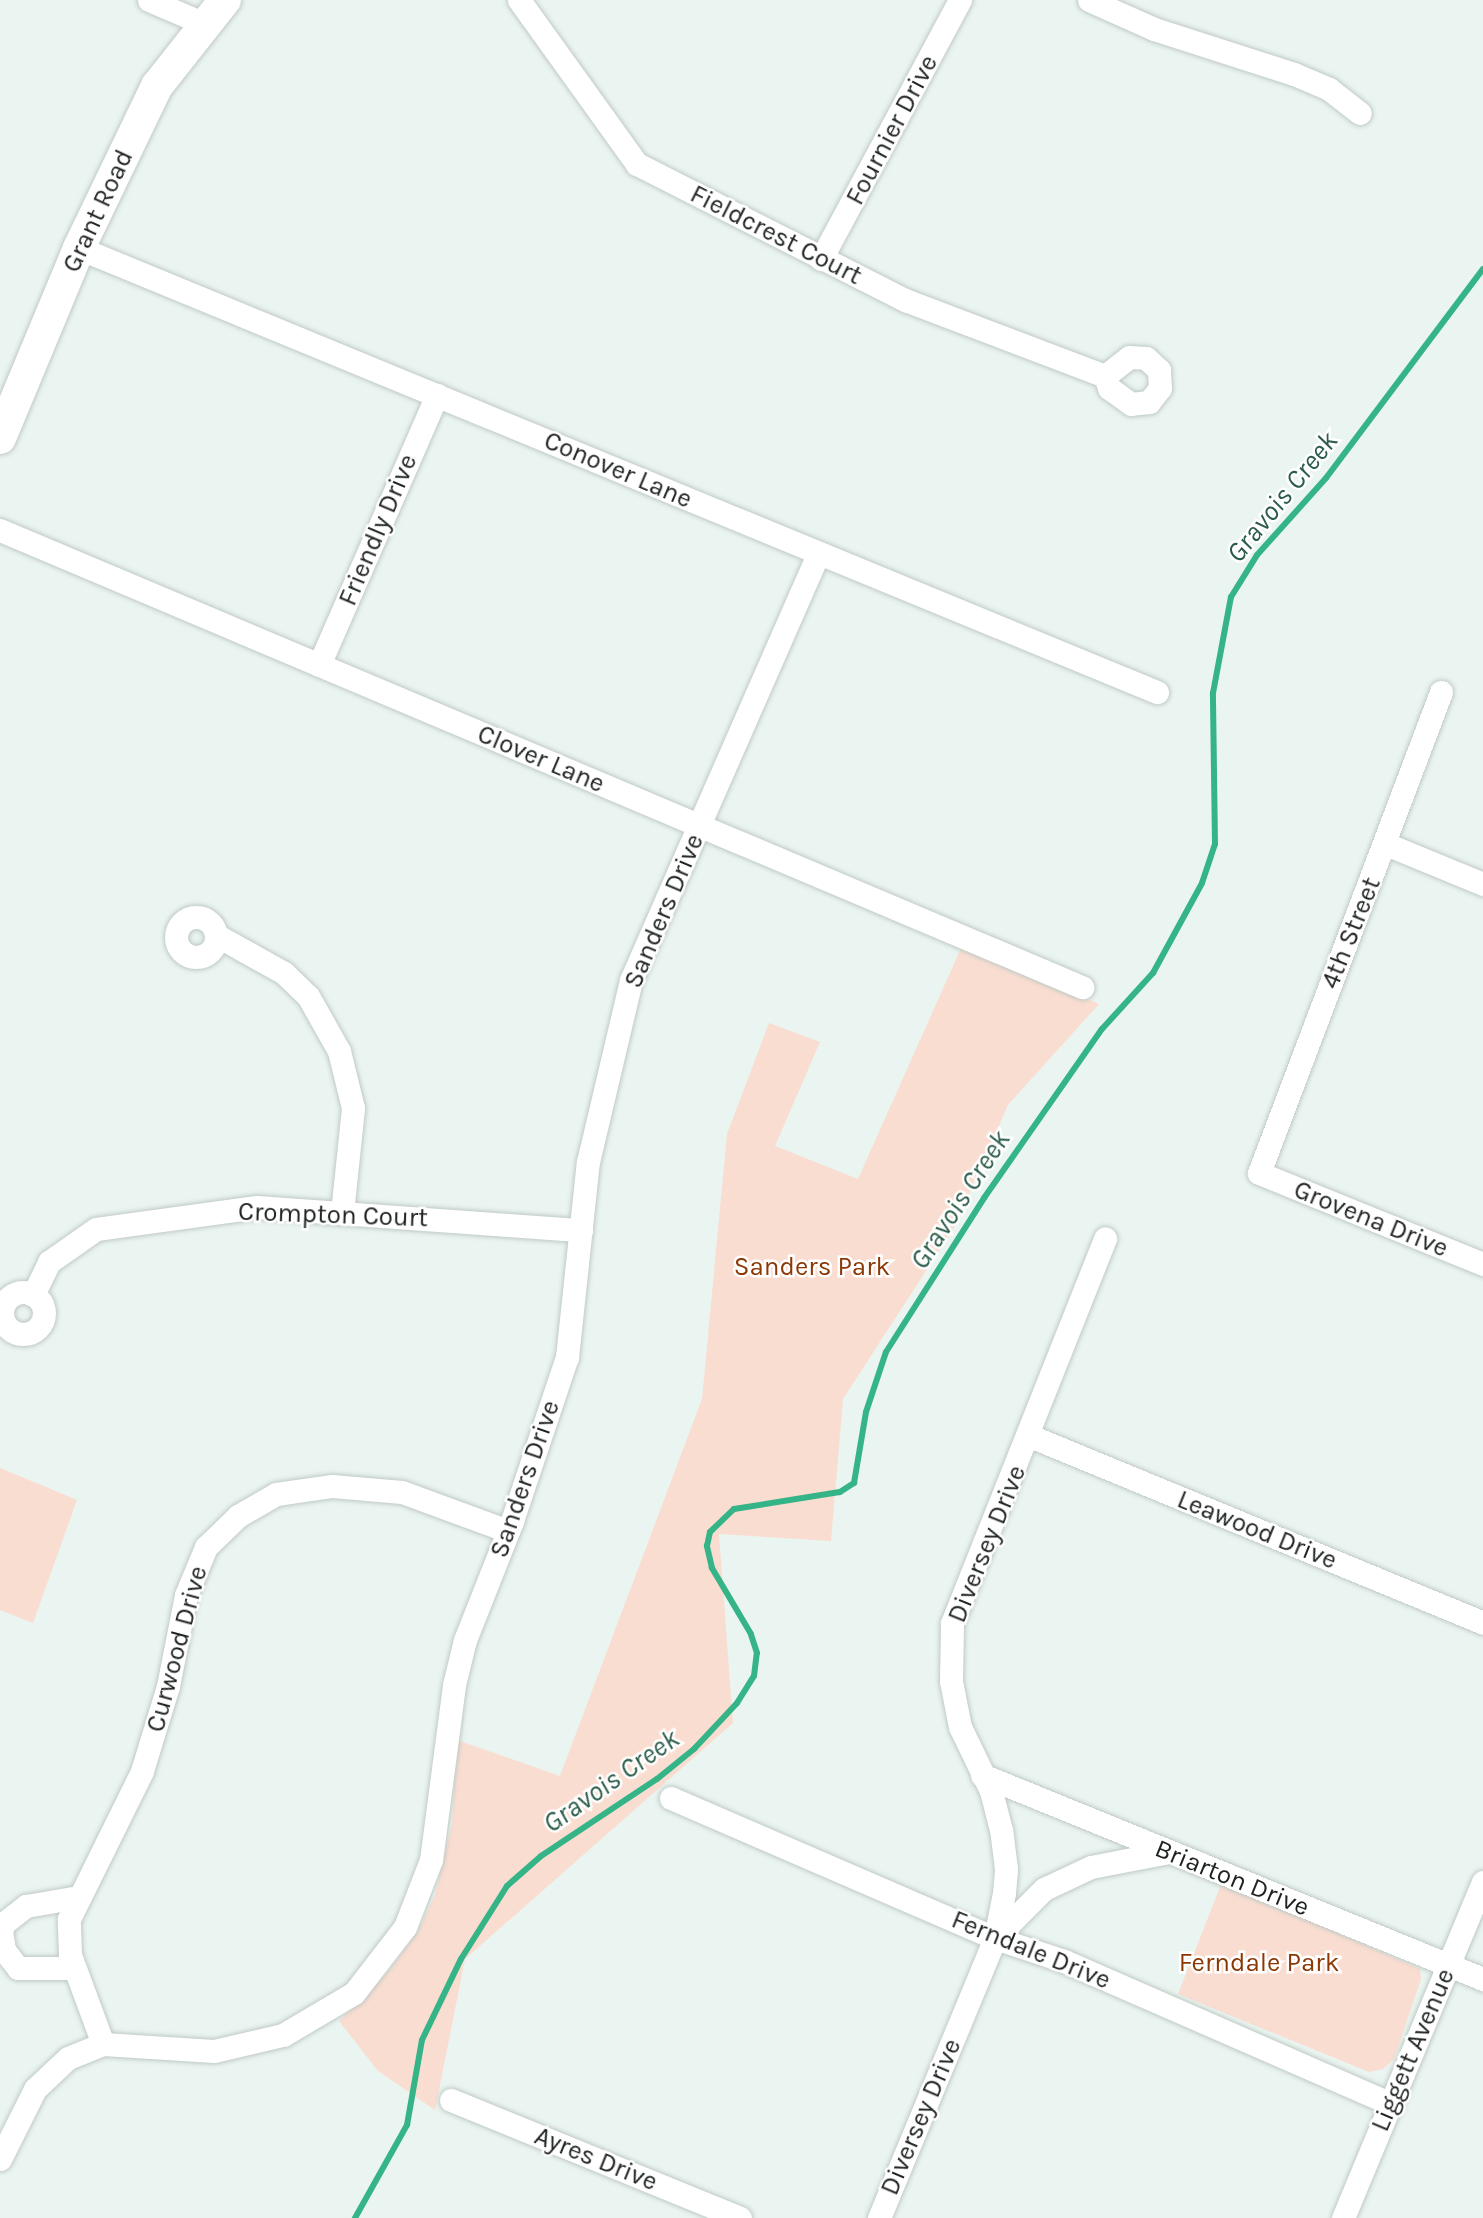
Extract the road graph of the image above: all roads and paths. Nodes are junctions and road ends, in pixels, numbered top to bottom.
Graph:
1 (149, 0) edge
2 (519, 0) edge
3 (960, 0) edge
4 (1089, 0) edge
5 (216, 12) edge
6 (1360, 113) dead end
7 (79, 248) junction
8 (821, 259) junction
9 (1105, 376) dead end
10 (436, 395) junction
11 (0, 438) edge
12 (0, 530) edge
13 (818, 553) junction
14 (320, 665) junction
15 (1157, 692) dead end
16 (1441, 692) dead end
17 (700, 827) junction
18 (1386, 844) junction
19 (1483, 884) edge
20 (216, 935) dead end
21 (1082, 987) dead end
22 (1259, 1173) joint
23 (342, 1212) junction
24 (581, 1230) junction
25 (1105, 1238) dead end
26 (1483, 1264) edge
27 (33, 1295) dead end
28 (1030, 1436) junction
29 (508, 1531) junction
30 (1483, 1623) edge
31 (982, 1775) junction
32 (671, 1798) dead end
33 (1168, 1852) junction
34 (1483, 1882) edge
35 (78, 1896) junction
36 (995, 1938) junction
37 (1450, 1965) junction
38 (74, 1968) junction
39 (1483, 1979) edge
40 (103, 2044) junction
41 (452, 2100) dead end
42 (1391, 2104) junction
43 (0, 2158) edge
44 (740, 2218) edge
45 (879, 2218) edge
46 (1343, 2218) edge

1 - 5 street
2 - 8 street, Fieldcrest Court
3 - 8 street, Fournier Drive
4 - 6 street
5 - 7 street, Grant Road
7 - 10 street, Conover Lane
7 - 11 street, Grant Road
8 - 9 street, Fieldcrest Court
10 - 13 street, Conover Lane
10 - 14 street, Friendly Drive
12 - 14 street, Clover Lane
13 - 15 street, Conover Lane
13 - 17 street, Sanders Drive
14 - 17 street, Clover Lane
16 - 18 street, 4th Street
17 - 21 street, Clover Lane
17 - 24 street, Sanders Drive
18 - 19 street
18 - 22 street, 4th Street
20 - 23 street
22 - 26 street, Grovena Drive
23 - 24 street, Crompton Court
23 - 27 street, Crompton Court
24 - 29 street, Sanders Drive
25 - 28 street, Diversey Drive
28 - 30 street, Leawood Drive
28 - 31 street, Diversey Drive
29 - 35 street, Curwood Drive
29 - 40 street, Sanders Drive
31 - 33 street, Briarton Drive
31 - 36 street, Diversey Drive
32 - 36 street, Ferndale Drive
33 - 36 street, Diversey Drive
33 - 37 street, Briarton Drive
34 - 37 street, Liggett Avenue
35 - 38 street, Curwood Drive
35 - 38 street
36 - 42 street, Ferndale Drive
36 - 45 street, Diversey Drive
37 - 39 street, Briarton Drive
37 - 42 street, Liggett Avenue
38 - 40 street, Curwood Drive
40 - 43 street, Sanders Drive
41 - 44 street, Ayres Drive
42 - 46 street, Liggett Avenue

